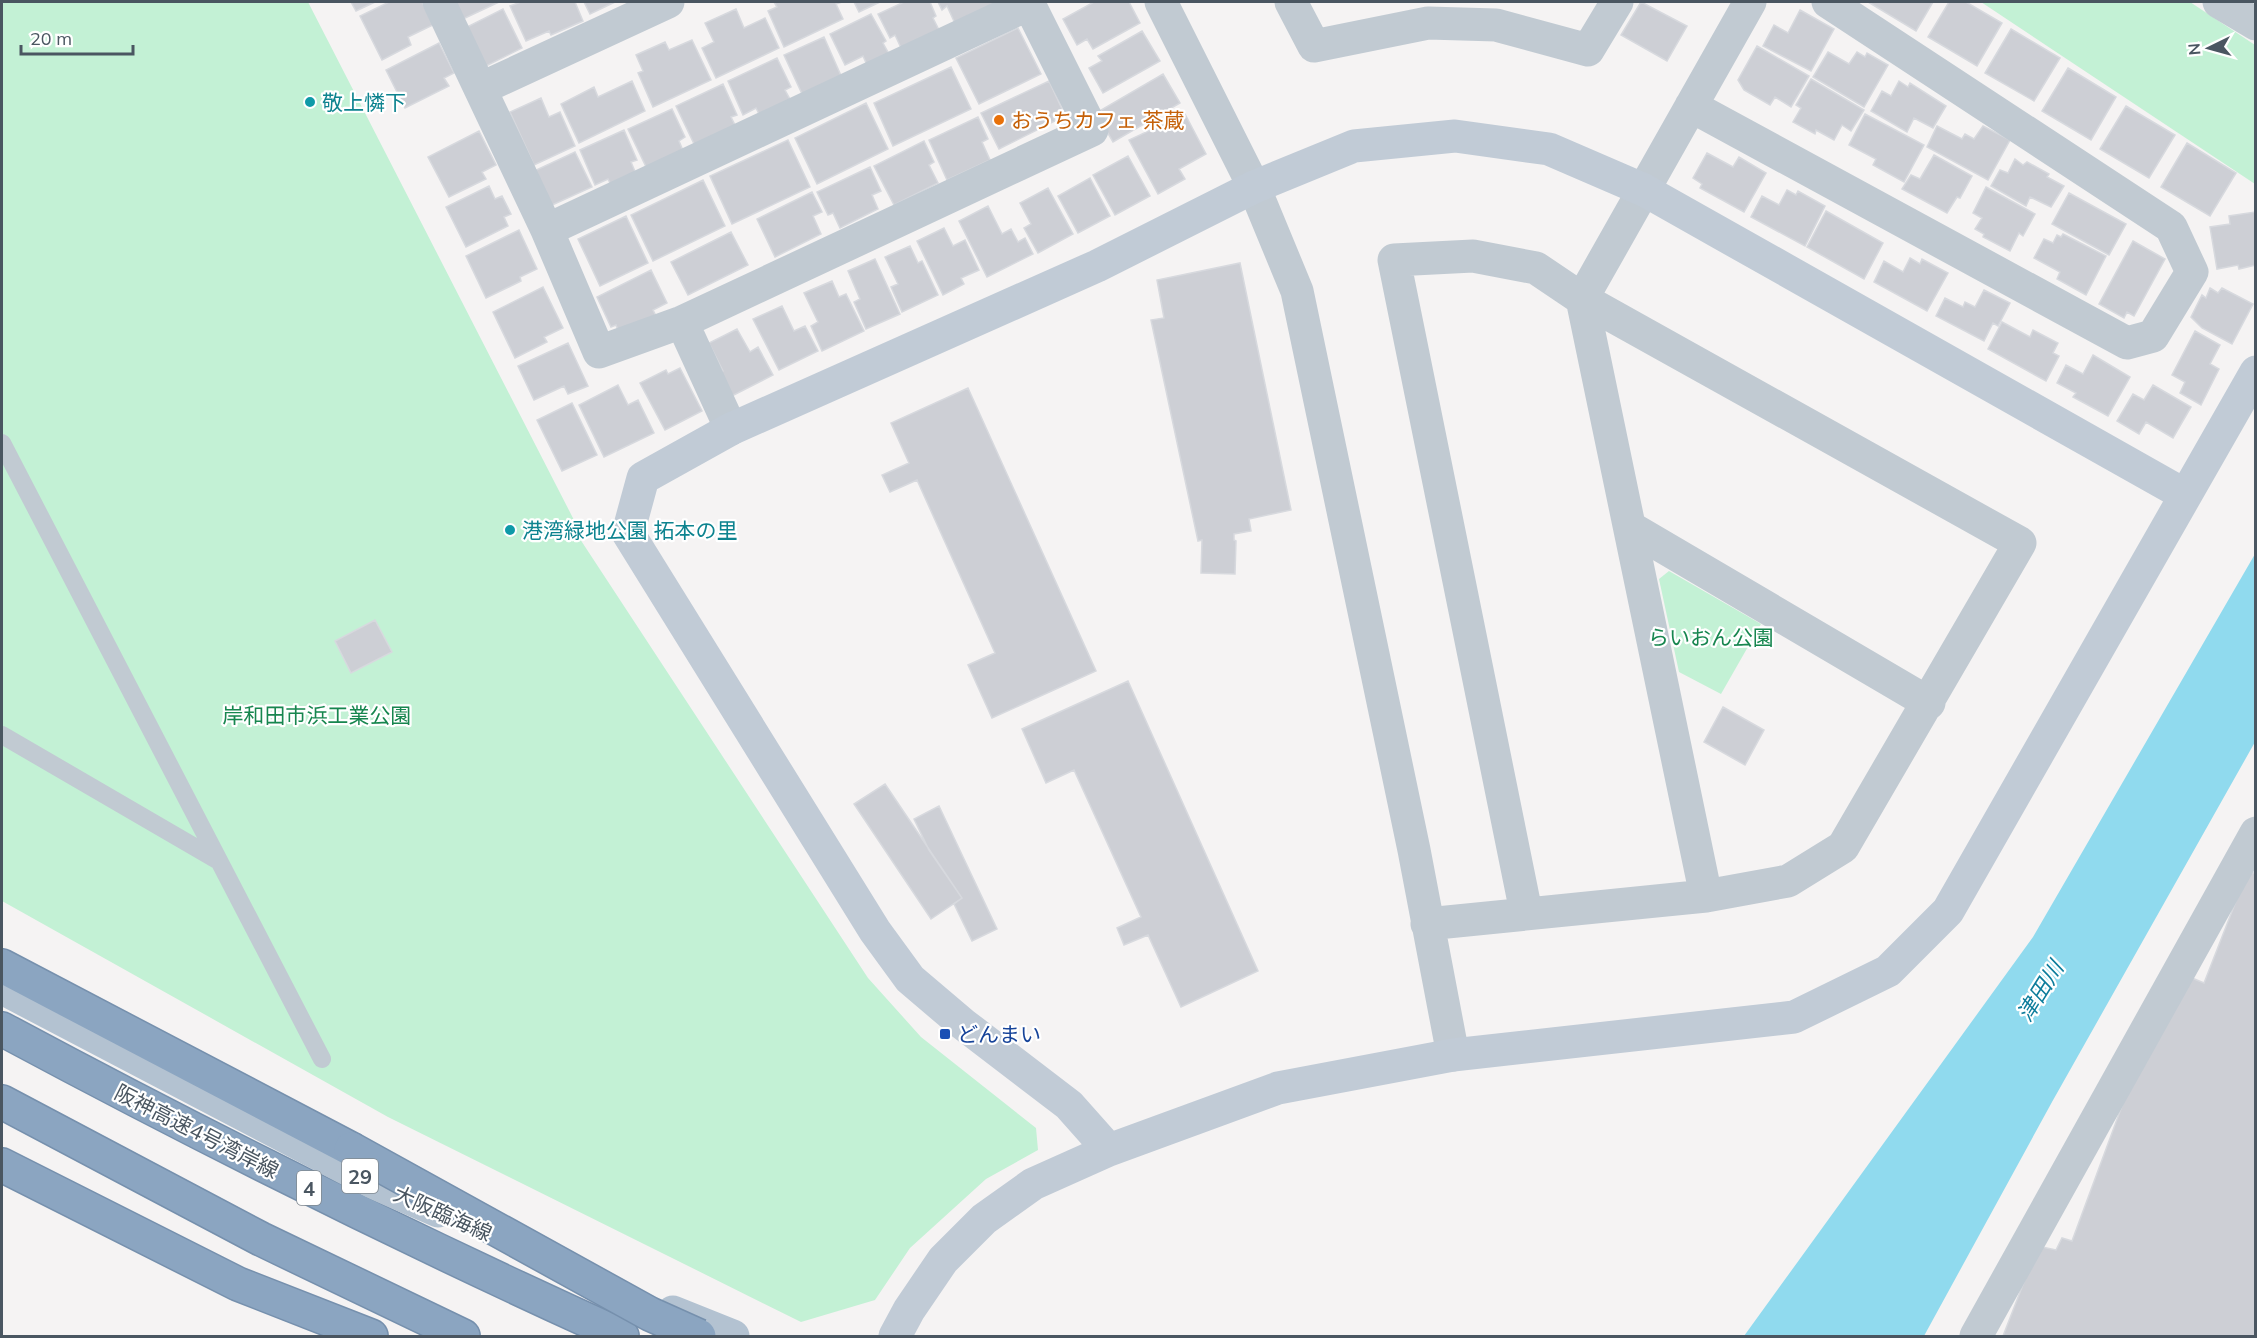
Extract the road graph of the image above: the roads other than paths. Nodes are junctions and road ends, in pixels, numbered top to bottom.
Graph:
1 (439, 2) edge
2 (668, 2) edge
3 (1161, 2) edge
4 (1291, 2) edge
5 (1617, 2) edge
6 (1750, 2) edge
7 (1828, 2) edge
8 (2219, 2) edge
9 (1028, 3) edge
10 (2256, 24) edge
11 (482, 88) junction
12 (1691, 106) junction
13 (1254, 187) junction
14 (1644, 190) junction
15 (547, 230) junction
16 (1582, 298) junction
17 (682, 321) junction
18 (2256, 372) edge
19 (731, 429) junction
20 (2, 443) edge
21 (2185, 495) junction
22 (1631, 528) junction
23 (1929, 703) junction
24 (2, 735) edge
25 (2256, 833) edge
26 (217, 860) junction
27 (1706, 896) junction
28 (1526, 912) junction
29 (1427, 924) junction
30 (2, 966) edge
31 (2, 988) edge
32 (2, 1029) edge
33 (1453, 1055) junction
34 (322, 1059) dead end
35 (2, 1102) edge
36 (2, 1149) edge
37 (1109, 1150) junction
38 (2, 1165) edge
39 (371, 1336) edge
40 (386, 1336) edge
41 (463, 1336) edge
42 (622, 1336) edge
43 (699, 1336) edge
44 (733, 1336) edge
45 (896, 1336) edge
46 (1976, 1336) edge

1 - 11 street
2 - 11 street
3 - 13 street
4 - 5 street
6 - 12 street
7 - 12 street
8 - 10 street
9 - 15 street
9 - 17 street
11 - 15 street
12 - 14 street
13 - 14 street
13 - 19 street
13 - 29 street
14 - 16 street
14 - 21 street
15 - 17 street
16 - 22 street
16 - 23 street
16 - 28 street
17 - 19 street
18 - 21 street
19 - 37 street
20 - 26 lane
21 - 33 street
22 - 23 street
22 - 27 street
23 - 27 street
24 - 26 lane
25 - 46 street
26 - 34 lane
27 - 28 street
28 - 29 street
29 - 33 street
30 - 43 highway, bridge
31 - 44 main road, 大阪臨海線 / 29
32 - 42 highway, 阪神高速4号湾岸線 / 4
33 - 37 street
35 - 41 highway
36 - 40 main road
37 - 45 street
38 - 39 highway

